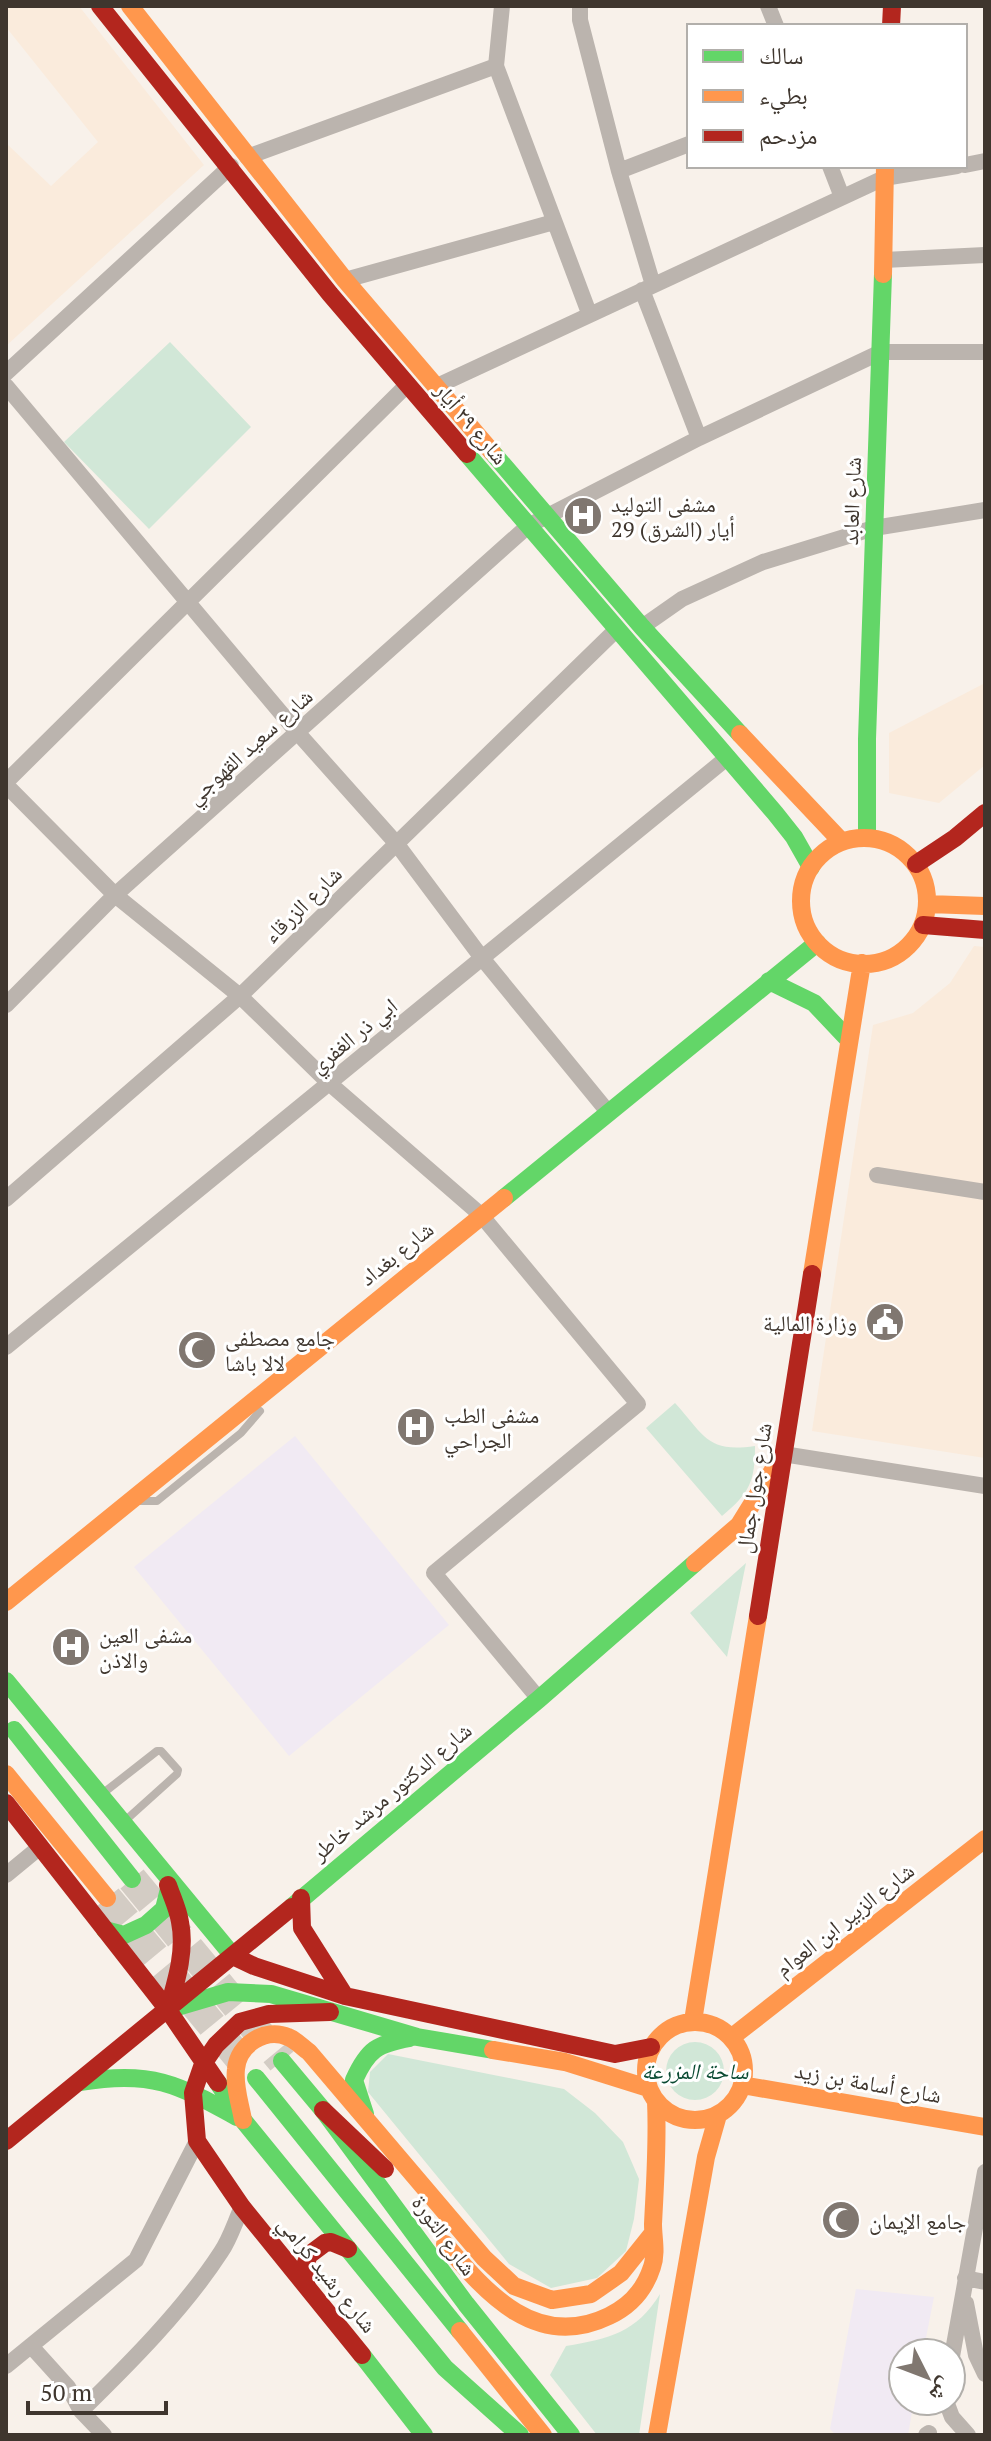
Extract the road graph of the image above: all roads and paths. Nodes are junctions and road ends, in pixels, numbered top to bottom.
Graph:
1 (100, 6) edge
2 (130, 6) edge
3 (502, 6) edge
4 (580, 6) edge
5 (496, 66) junction
6 (687, 145) edge
7 (239, 162) junction
8 (831, 168) edge
9 (933, 168) edge
10 (619, 171) junction
11 (884, 172) edge
12 (842, 197) junction
13 (554, 222) junction
14 (985, 255) edge
15 (884, 260) junction
16 (345, 280) junction
17 (647, 287) junction
18 (589, 313) junction
19 (881, 352) junction
20 (985, 352) edge
21 (6, 373) edge
22 (408, 384) junction
23 (6, 386) edge
24 (435, 387) junction
25 (699, 438) junction
26 (985, 510) edge
27 (547, 515) junction
28 (528, 526) junction
29 (874, 528) junction
30 (187, 601) junction
31 (642, 627) junction
32 (617, 629) junction
33 (297, 732) junction
34 (728, 757) junction
35 (6, 783) edge
36 (985, 813) edge
37 (867, 838) junction
38 (842, 842) junction
39 (396, 843) junction
40 (916, 864) junction
41 (811, 867) junction
42 (115, 895) junction
43 (928, 904) junction
44 (985, 906) edge
45 (923, 925) junction
46 (985, 930) edge
47 (817, 943) junction
48 (482, 958) junction
49 (862, 963) junction
50 (769, 981) junction
51 (240, 996) junction
52 (6, 1005) edge
53 (849, 1040) junction
54 (329, 1083) junction
55 (608, 1112) junction
56 (877, 1175) dead end
57 (985, 1192) edge
58 (6, 1199) edge
59 (481, 1215) junction
60 (6, 1347) edge
61 (783, 1454) junction
62 (985, 1486) edge
63 (6, 1602) edge
64 (6, 1681) edge
65 (539, 1699) junction
66 (6, 1701) edge
67 (28, 1709) junction
68 (14, 1730) dead end
69 (6, 1774) edge
70 (101, 1795) junction
71 (6, 1803) edge
72 (124, 1822) junction
73 (985, 1839) edge
74 (40, 1847) junction
75 (6, 1875) edge
76 (132, 1879) tunnel mouth
77 (167, 1880) junction
78 (107, 1898) tunnel mouth
79 (301, 1898) junction
80 (105, 1930) junction
81 (233, 1956) junction
82 (345, 1996) junction
83 (168, 2010) junction
84 (330, 2012) junction
85 (693, 2021) junction
86 (417, 2037) junction
87 (732, 2037) junction
88 (651, 2047) junction
89 (282, 2061) tunnel mouth
90 (203, 2064) junction
91 (256, 2078) dead end
92 (77, 2083) junction
93 (742, 2085) junction
94 (193, 2093) junction
95 (652, 2094) junction
96 (323, 2110) junction
97 (718, 2115) junction
98 (243, 2120) junction
99 (367, 2120) junction
100 (985, 2127) edge
101 (6, 2141) edge
102 (197, 2141) junction
103 (671, 2149) junction
104 (706, 2157) junction
105 (985, 2172) edge
106 (242, 2207) junction
107 (653, 2233) junction
108 (348, 2249) junction
109 (654, 2261) junction
110 (687, 2269) junction
111 (964, 2282) junction
112 (985, 2282) edge
113 (307, 2285) junction
114 (955, 2337) edge
115 (31, 2346) junction
116 (6, 2366) edge
117 (985, 2374) edge
118 (81, 2411) junction
119 (952, 2417) edge
120 (104, 2435) edge
121 (424, 2435) edge
122 (520, 2435) edge
123 (543, 2435) edge
124 (571, 2435) edge
125 (657, 2435) edge
126 (968, 2435) edge

1 - 7 main road, شارع ٢٩ أيار
2 - 7 main road, شارع ٢٩ أيار
3 - 5 street
4 - 10 street
5 - 7 street
5 - 13 street
6 - 10 street
7 - 16 main road, شارع ٢٩ أيار
7 - 21 street
7 - 22 main road, شارع ٢٩ أيار
8 - 12 street
9 - 11 street
10 - 17 street
11 - 12 street
11 - 15 main road, شارع العابد
12 - 17 street
13 - 16 street
13 - 18 street
14 - 15 street
15 - 19 main road, شارع العابد
16 - 24 main road, شارع ٢٩ أيار
17 - 18 street
17 - 25 street
18 - 24 street
19 - 20 street
19 - 25 street, شارع سعيد القهوجي
19 - 29 main road, شارع العابد
22 - 28 main road, شارع ٢٩ أيار
22 - 30 street
23 - 30 street
24 - 27 main road, شارع ٢٩ أيار
25 - 27 street, شارع سعيد القهوجي
26 - 29 street
27 - 28 street, شارع سعيد القهوجي
27 - 31 main road, شارع ٢٩ أيار
28 - 32 main road, شارع ٢٩ أيار
28 - 33 street, شارع سعيد القهوجي
29 - 31 street
29 - 37 main road, شارع العابد
30 - 33 street
30 - 35 street
31 - 38 main road, شارع ٢٩ أيار
32 - 34 main road, شارع ٢٩ أيار
32 - 39 street, شارع الزرقاء
33 - 39 street
33 - 42 street, شارع سعيد القهوجي
34 - 41 main road, شارع ٢٩ أيار
34 - 48 street, ابي ذر الغفري
35 - 42 street
36 - 40 main road
37 - 38 main road
37 - 40 main road
38 - 41 main road
39 - 48 street
39 - 51 street, شارع الزرقاء
40 - 43 main road
41 - 47 main road
42 - 51 street
42 - 52 street, شارع سعيد القهوجي
43 - 44 main road
43 - 45 main road
45 - 46 main road
45 - 49 main road
47 - 49 main road
47 - 50 main road, شارع بغداد
48 - 54 street, ابي ذر الغفري
48 - 55 street
49 - 53 main road, شارع جول جمال
50 - 53 main road
50 - 55 main road, شارع بغداد
51 - 54 street
51 - 58 street, شارع الزرقاء
53 - 61 main road, شارع جول جمال
54 - 59 street
54 - 60 street, ابي ذر الغفري
55 - 59 main road, شارع بغداد
56 - 57 street
59 - 63 main road, شارع بغداد
59 - 65 street
61 - 62 street
61 - 65 main road, شارع الدكتور مرشد خاطر
61 - 85 main road, شارع جول جمال
64 - 67 main road
65 - 79 main road, شارع الدكتور مرشد خاطر
66 - 67 main road
67 - 70 main road
68 - 76 main road
69 - 78 main road
70 - 72 main road
70 - 72 lane
71 - 74 main road
72 - 77 main road
73 - 87 main road, شارع الزبير ابن العوام
74 - 75 street
74 - 80 main road
77 - 80 main road
77 - 81 main road
77 - 83 main road
79 - 81 main road, شارع الدكتور مرشد خاطر
79 - 82 main road
80 - 83 main road
81 - 82 main road
81 - 83 main road, شارع الدكتور مرشد خاطر
82 - 88 main road
83 - 84 main road
83 - 90 main road
83 - 92 main road, شارع الدكتور مرشد خاطر
84 - 86 main road
84 - 90 main road
85 - 87 main road
85 - 88 main road
86 - 95 main road
86 - 99 main road
87 - 93 main road
88 - 95 main road
89 - 96 main road, شارع الثورة
90 - 94 main road
90 - 98 main road
91 - 123 main road, شارع الثورة
92 - 94 main road
92 - 101 main road, شارع الدكتور مرشد خاطر
93 - 97 main road
93 - 100 main road, شارع أسامة بن زيد
94 - 98 main road
94 - 102 main road
95 - 97 main road
95 - 103 main road
96 - 109 main road
96 - 124 main road, شارع الثورة
97 - 104 main road
98 - 99 main road
98 - 108 main road
99 - 107 main road
102 - 106 main road, شارع رشيد كرامي
102 - 115 street
103 - 104 main road
103 - 107 main road
104 - 110 main road
105 - 111 street
106 - 113 main road, شارع رشيد كرامي
106 - 118 street
107 - 109 main road
108 - 113 main road
108 - 122 main road
109 - 110 main road
110 - 125 main road
111 - 112 street
111 - 114 street
111 - 117 street
113 - 121 main road, شارع رشيد كرامي
115 - 116 street
115 - 118 street
118 - 120 street
119 - 126 street

